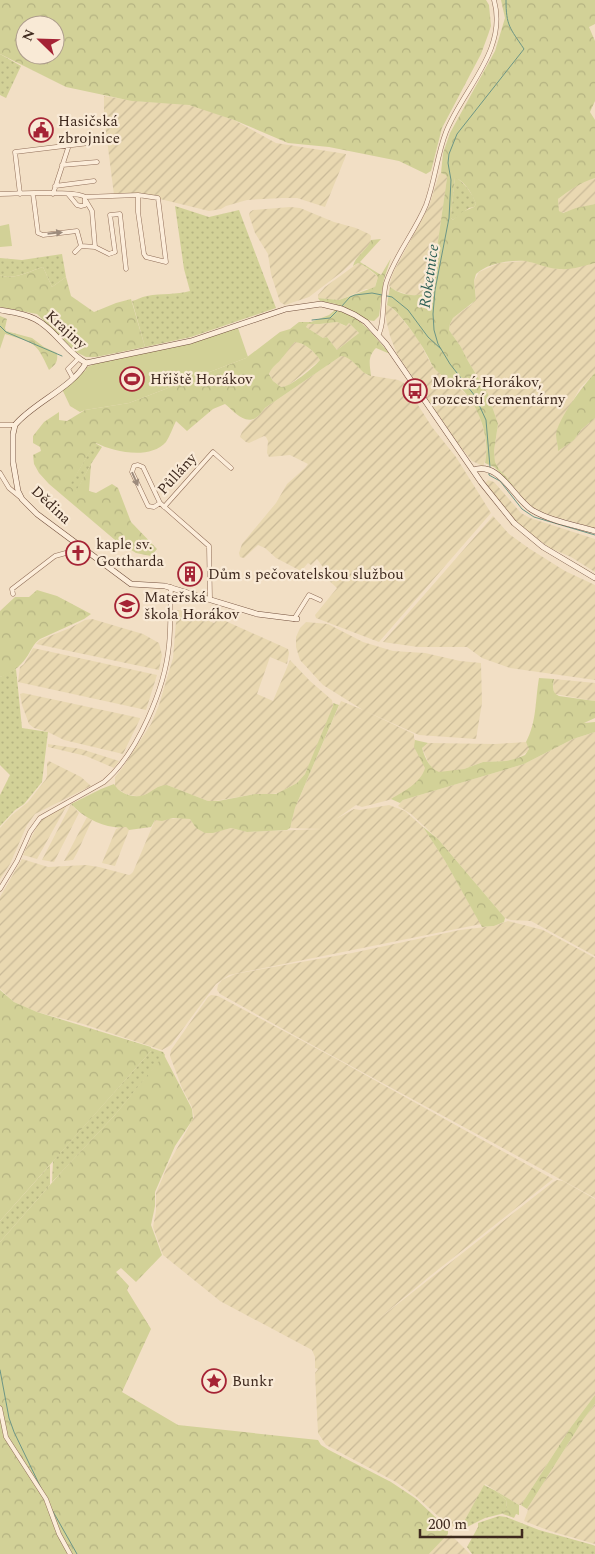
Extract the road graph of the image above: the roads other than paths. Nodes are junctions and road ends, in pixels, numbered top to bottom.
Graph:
1 (494, 0) edge
2 (89, 143) dead end
3 (69, 145) junction
4 (97, 162) dead end
5 (62, 165) junction
6 (94, 181) dead end
7 (56, 186) junction
8 (0, 194) edge
9 (20, 194) junction
10 (33, 194) junction
11 (53, 194) junction
12 (68, 194) junction
13 (138, 195) junction
14 (85, 199) junction
15 (81, 246) junction
16 (94, 247) junction
17 (75, 252) dead end
18 (114, 252) junction
19 (125, 254) junction
20 (126, 269) dead end
21 (0, 310) edge
22 (378, 334) junction
23 (78, 359) junction
24 (86, 363) junction
25 (73, 378) junction
26 (0, 425) edge
27 (15, 425) junction
28 (231, 468) dead end
29 (473, 470) junction
30 (0, 473) edge
31 (22, 499) junction
32 (160, 503) junction
33 (164, 507) junction
34 (595, 531) edge
35 (78, 546) junction
36 (595, 578) edge
37 (171, 587) junction
38 (303, 592) dead end
39 (13, 594) dead end
40 (309, 595) junction
41 (210, 599) junction
42 (320, 600) dead end
43 (296, 619) joint
44 (0, 889) edge
45 (0, 1408) edge
46 (70, 1554) edge

1 - 22 street
2 - 3 street
3 - 5 street
3 - 9 street
4 - 5 street
5 - 7 street
6 - 7 street
7 - 11 street
8 - 9 street
9 - 10 street
10 - 11 street
10 -> 15 street
11 - 12 street
12 - 14 street
12 - 14 street
13 - 13 street
13 - 14 street
14 - 16 street
15 - 16 street
15 - 17 street
16 - 18 street
18 - 19 street
18 - 19 street
19 - 20 street
21 - 23 street, Krajiny
22 - 24 street
22 - 29 street
23 - 24 street, Krajiny
23 - 25 street
24 - 25 street
25 - 27 street
26 - 27 street
27 - 31 street, Dědina
28 - 33 street, Půllány
29 - 34 street
29 - 36 street
30 - 31 street
31 - 35 street, Dědina
32 -> 32 street, Půllány
32 - 33 street, Půllány
33 - 41 street, Půllány
35 - 37 street, Dědina
35 - 39 street
37 - 41 street
37 - 44 street
38 - 40 street
40 - 42 street
40 - 43 street
41 - 43 street
45 - 46 street

